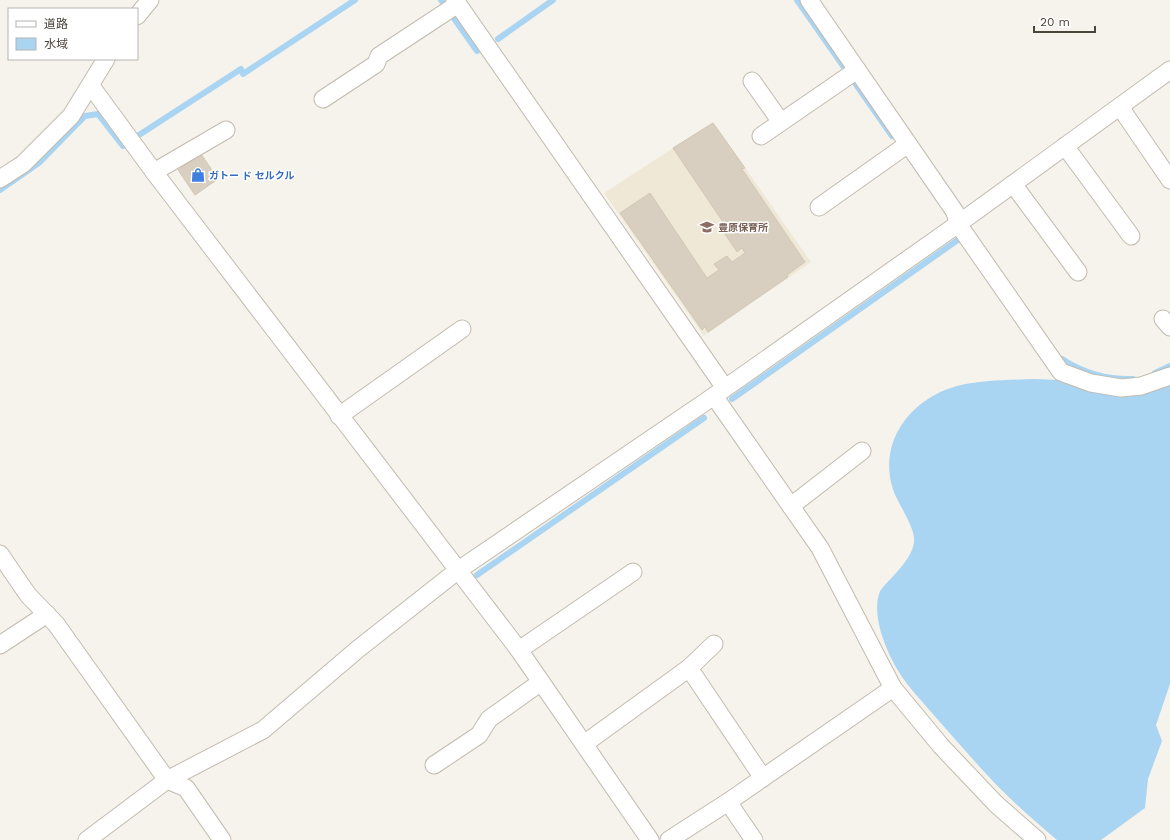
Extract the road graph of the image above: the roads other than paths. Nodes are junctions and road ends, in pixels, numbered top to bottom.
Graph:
1 (150, 0) edge
2 (809, 0) edge
3 (452, 6) edge
4 (138, 15) edge
5 (105, 60) edge
6 (1170, 70) edge
7 (852, 74) junction
8 (752, 81) dead end
9 (91, 86) junction
10 (323, 98) dead end
11 (1120, 107) junction
12 (781, 122) junction
13 (226, 130) dead end
14 (761, 136) dead end
15 (908, 144) junction
16 (1065, 146) junction
17 (154, 172) junction
18 (0, 179) edge
19 (1170, 180) edge
20 (1013, 184) junction
21 (819, 207) dead end
22 (958, 224) junction
23 (1130, 236) dead end
24 (1078, 272) dead end
25 (462, 329) dead end
26 (1170, 376) edge
27 (720, 392) junction
28 (339, 416) junction
29 (862, 451) dead end
30 (791, 506) junction
31 (0, 554) edge
32 (457, 572) junction
33 (633, 572) dead end
34 (47, 614) junction
35 (714, 644) dead end
36 (0, 645) edge
37 (519, 650) junction
38 (689, 668) junction
39 (541, 682) junction
40 (893, 688) junction
41 (584, 744) junction
42 (434, 765) dead end
43 (763, 778) junction
44 (167, 780) junction
45 (728, 802) junction
46 (88, 840) edge
47 (222, 840) edge
48 (650, 840) edge
49 (669, 840) edge
50 (754, 840) edge
51 (1037, 840) edge

1 - 4 street
2 - 7 street
3 - 10 street
3 - 27 street
5 - 9 street
6 - 11 street
7 - 12 street
7 - 15 street
8 - 12 street
9 - 17 street
9 - 18 street
11 - 16 street
11 - 19 street
12 - 14 street
13 - 17 street
15 - 21 street
15 - 22 street
16 - 20 street
16 - 23 street
17 - 28 street
20 - 22 street
20 - 24 street
22 - 26 street
22 - 27 street
25 - 28 street
27 - 30 street
27 - 32 street
28 - 32 street
29 - 30 street
30 - 40 street
31 - 34 street
32 - 37 street
32 - 44 street
33 - 37 street
34 - 36 street
34 - 44 street
35 - 38 street
37 - 39 street
38 - 41 street
38 - 43 street
39 - 41 street
39 - 42 street
40 - 43 street
40 - 51 street
41 - 48 street
43 - 45 street
44 - 46 street
44 - 47 street
45 - 49 street
45 - 50 street

